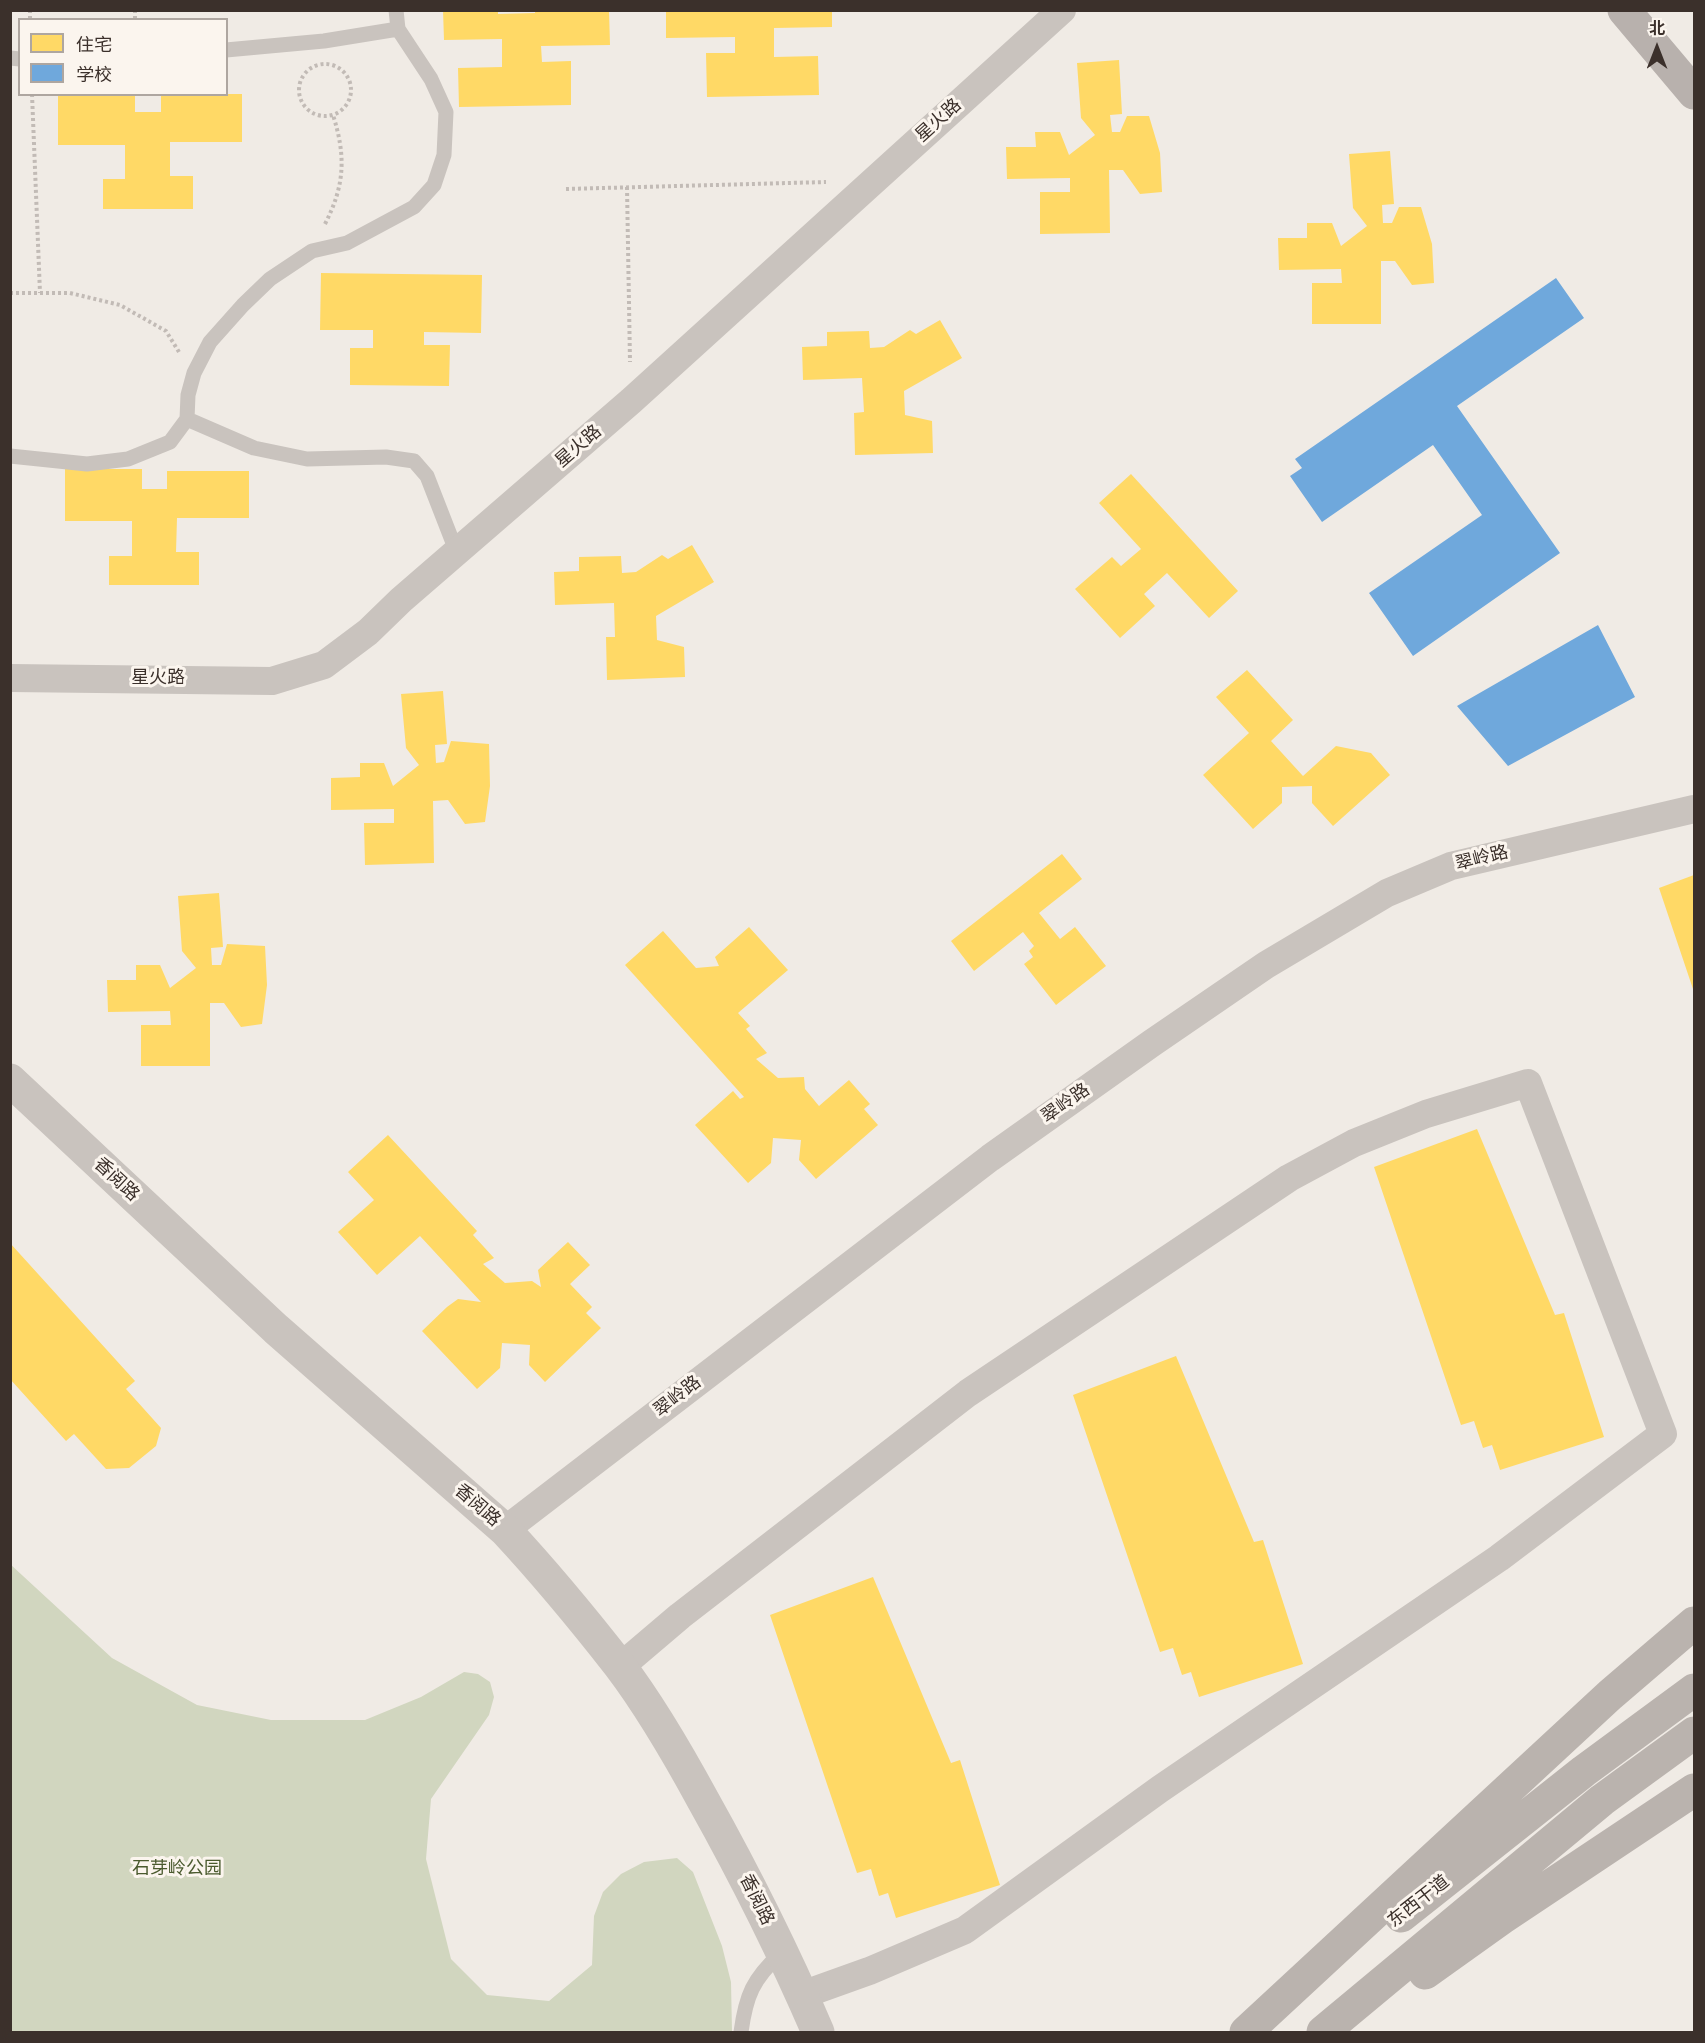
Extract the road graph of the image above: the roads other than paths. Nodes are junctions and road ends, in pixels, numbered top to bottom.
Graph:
1 (396, 10) edge
2 (1062, 10) edge
3 (1624, 10) edge
4 (398, 29) junction
5 (228, 50) edge
6 (1695, 93) edge
7 (187, 419) junction
8 (10, 456) edge
9 (457, 553) junction
10 (10, 678) edge
11 (1695, 809) edge
12 (10, 1080) edge
13 (505, 1530) junction
14 (1695, 1623) edge
15 (620, 1667) junction
16 (1695, 1690) edge
17 (1695, 1733) edge
18 (1695, 1790) edge
19 (781, 1953) junction
20 (802, 1995) junction
21 (741, 2032) edge
22 (818, 2032) edge
23 (1246, 2032) edge
24 (1254, 2032) edge
25 (1323, 2032) edge
26 (1340, 2032) edge

1 - 4 lane
2 - 9 street, 星火路
3 - 6 main road
4 - 5 lane
4 - 7 lane
7 - 8 lane
7 - 9 lane
9 - 10 street, 星火路
11 - 13 street, 翠岭路
12 - 13 street, 香阅路
13 - 15 street, 香阅路
14 - 23 main road
15 - 19 street, 香阅路
15 - 20 street
16 - 24 main road, 东西干道
17 - 25 main road, 东西干道
18 - 26 main road
19 - 20 street, 香阅路
19 - 21 lane
20 - 22 street, 香阅路

